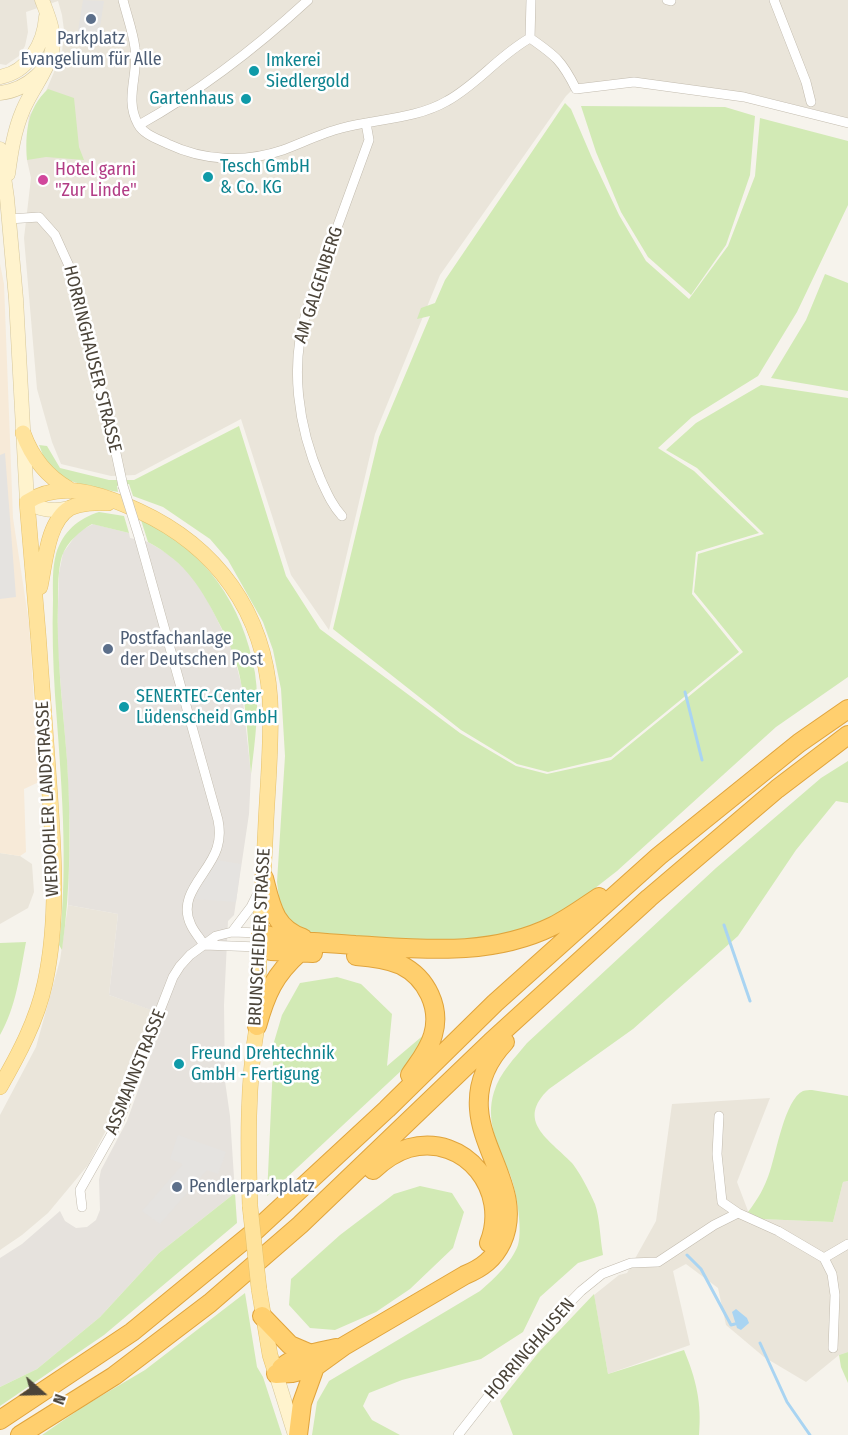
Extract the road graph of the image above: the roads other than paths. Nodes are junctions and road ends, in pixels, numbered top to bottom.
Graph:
1 (123, 0) edge
2 (308, 0) edge
3 (531, 0) edge
4 (774, 0) edge
5 (44, 5) edge
6 (530, 38) junction
7 (52, 52) junction
8 (0, 77) edge
9 (0, 93) edge
10 (812, 102) dead end
11 (366, 123) junction
12 (848, 123) edge
13 (138, 125) junction
14 (0, 149) edge
15 (6, 188) junction
16 (9, 219) junction
17 (23, 433) junction
18 (69, 489) junction
19 (27, 502) junction
20 (117, 503) junction
21 (69, 508) junction
22 (342, 516) dead end
23 (36, 606) junction
24 (848, 709) edge
25 (848, 735) edge
26 (659, 856) junction
27 (264, 878) junction
28 (232, 932) junction
29 (260, 940) junction
30 (204, 945) junction
31 (307, 947) junction
32 (571, 970) junction
33 (256, 1026) junction
34 (0, 1087) edge
35 (387, 1109) junction
36 (719, 1116) dead end
37 (82, 1207) dead end
38 (738, 1213) junction
39 (300, 1225) junction
40 (848, 1244) edge
41 (824, 1258) junction
42 (465, 1275) junction
43 (262, 1316) junction
44 (833, 1348) dead end
45 (313, 1360) junction
46 (276, 1374) junction
47 (0, 1420) edge
48 (20, 1435) edge
49 (297, 1435) edge
50 (458, 1435) edge

1 - 13 street
2 - 13 street
3 - 6 street
4 - 10 street
5 - 7 main road
5 - 8 main road
6 - 11 street
6 - 12 street
7 - 9 main road
7 - 15 main road
11 - 13 street
11 - 22 street, AM GALGENBERG
14 - 15 main road
15 - 16 main road
16 - 17 main road
16 - 30 street, HORRINGHAUSER STRASSE, bridge
17 - 18 main road
17 - 19 main road
18 - 19 main road, BRUNSCHEIDER STRASSE
18 - 20 main road, BRUNSCHEIDER STRASSE
19 - 21 main road, BRUNSCHEIDER STRASSE
19 - 23 main road, WERDOHLER LANDSTRASSE
20 - 21 main road, BRUNSCHEIDER STRASSE
20 - 27 main road, BRUNSCHEIDER STRASSE
21 - 23 main road
23 - 34 main road, WERDOHLER LANDSTRASSE
24 - 26 highway
25 - 32 highway
26 - 31 highway
26 - 35 highway
27 - 28 street
27 - 29 main road, BRUNSCHEIDER STRASSE
27 - 31 highway
28 - 29 street, ASSMANNSTRASSE
28 - 30 street, ASSMANNSTRASSE
29 - 30 street
29 - 31 highway
29 - 33 main road, BRUNSCHEIDER STRASSE
30 - 37 street, ASSMANNSTRASSE
31 - 33 highway
31 - 35 highway
32 - 39 highway
32 - 42 highway
33 - 43 main road, BRUNSCHEIDER STRASSE, bridge
35 - 47 highway
36 - 38 street
38 - 41 street
38 - 50 street, HORRINGHAUSEN
39 - 42 highway
39 - 48 highway
40 - 41 street
41 - 44 street
42 - 45 highway
43 - 45 highway
43 - 46 main road, BRUNSCHEIDER STRASSE
45 - 46 highway
45 - 49 highway
46 - 49 main road, BRUNSCHEIDER STRASSE

